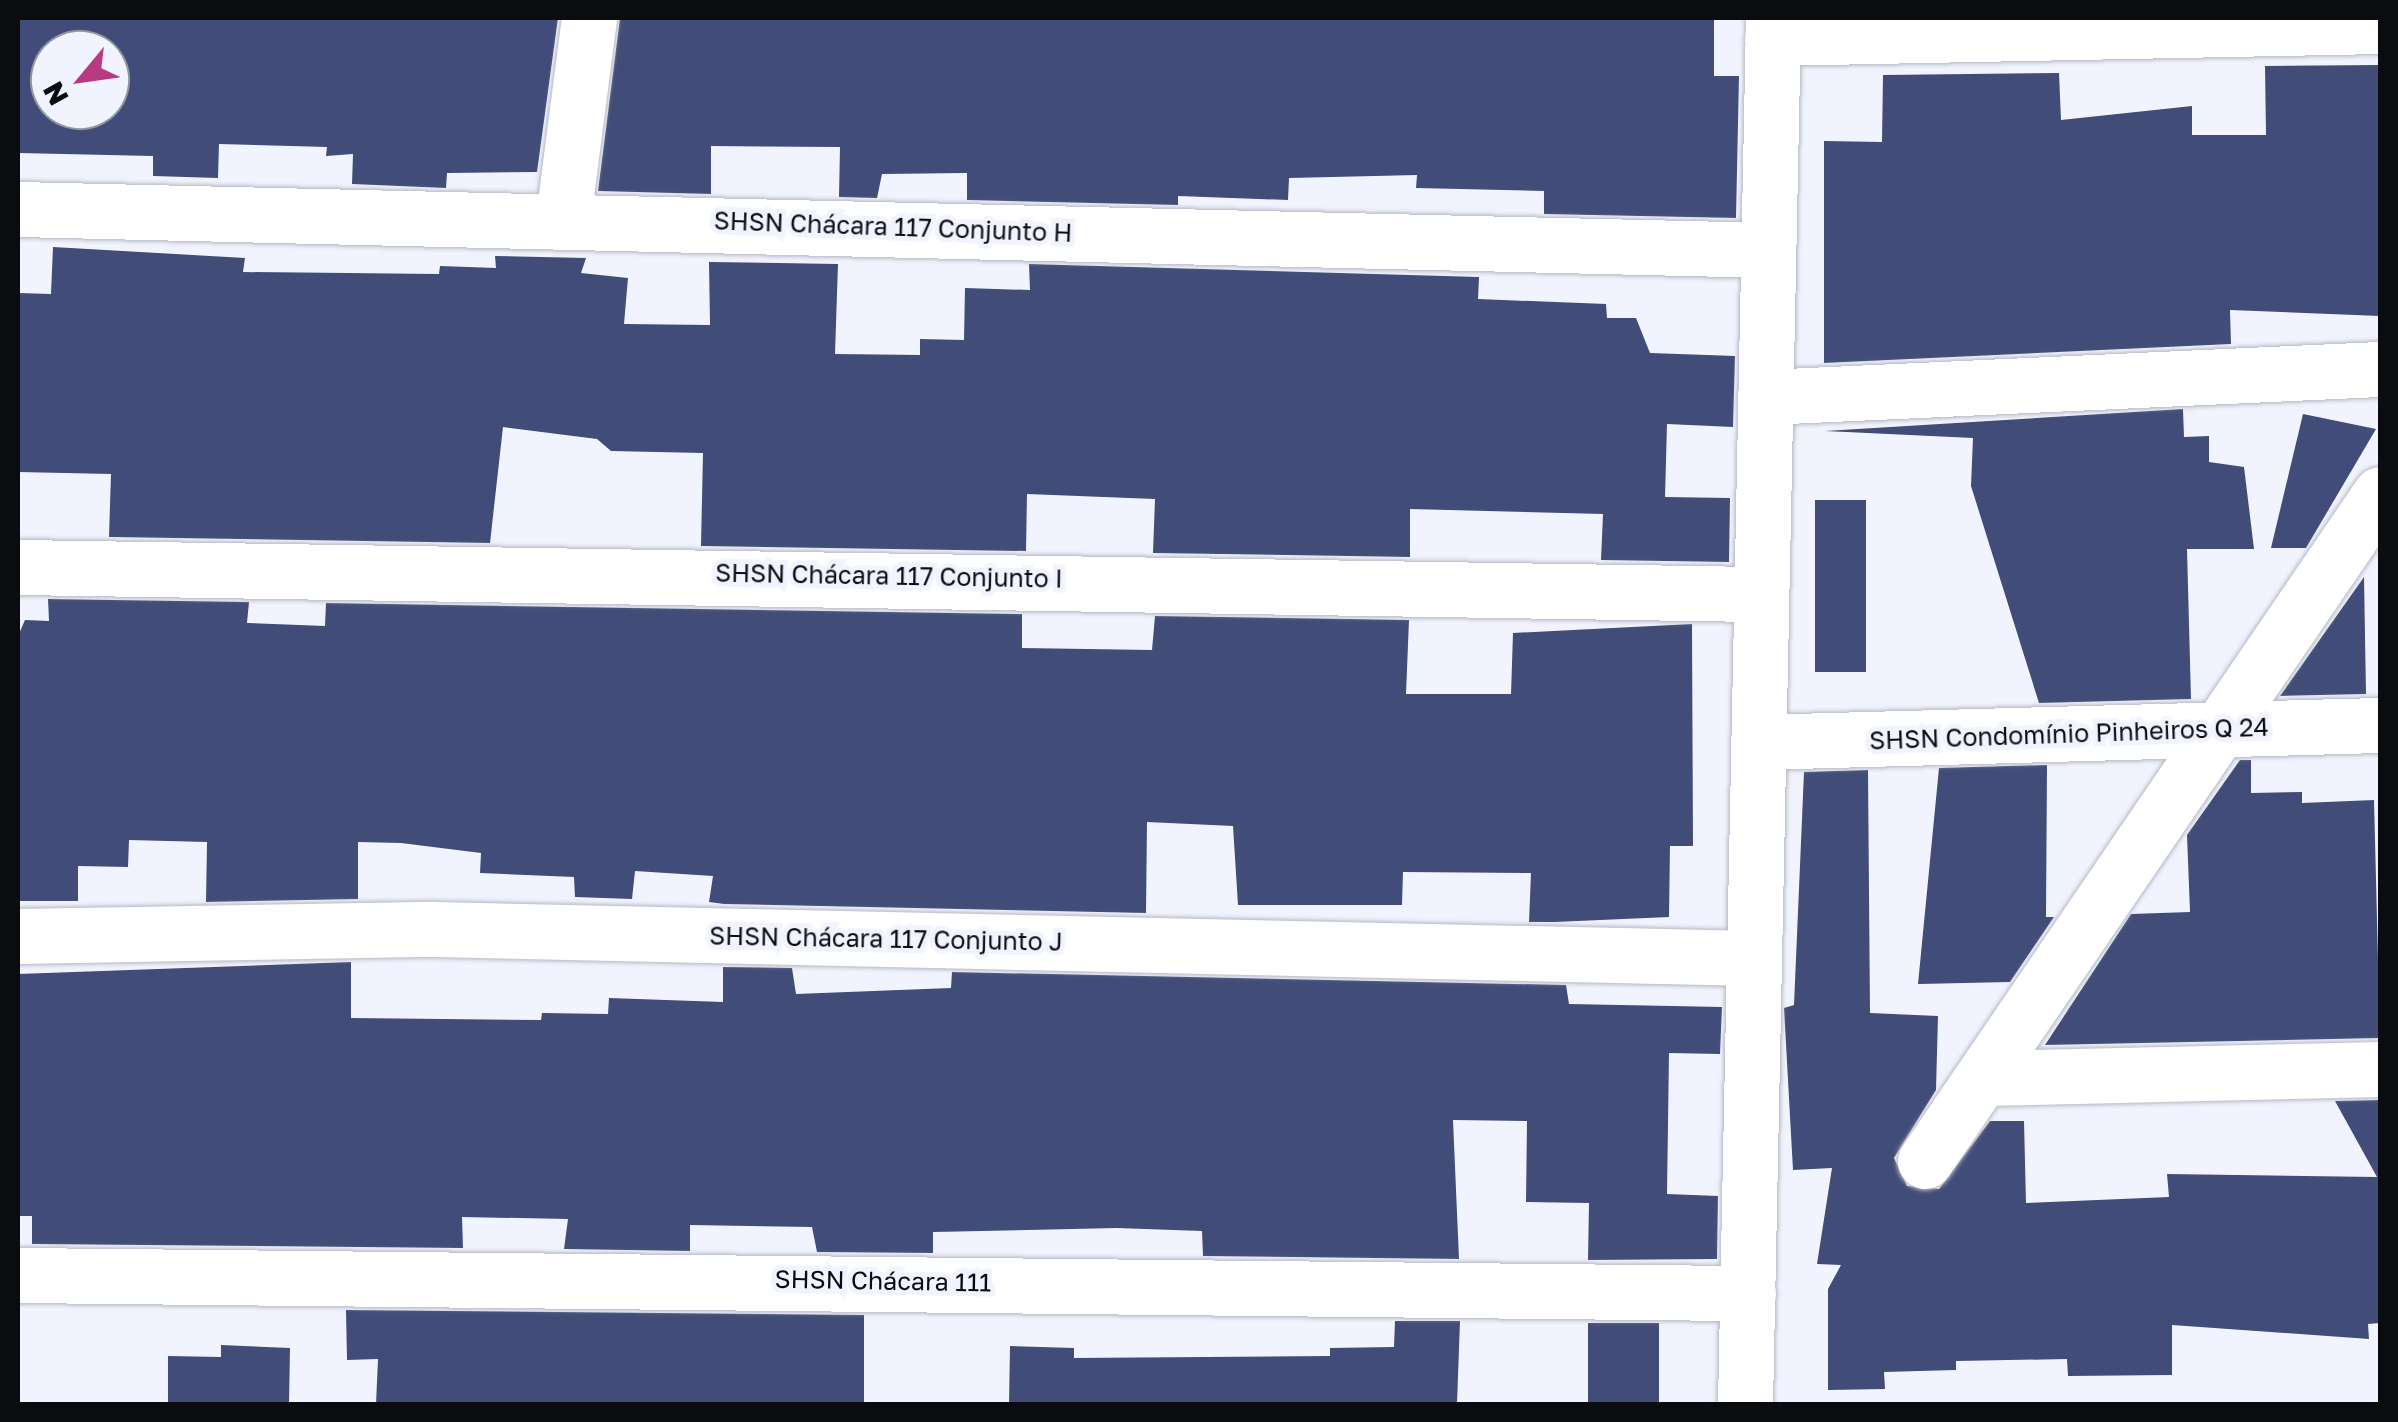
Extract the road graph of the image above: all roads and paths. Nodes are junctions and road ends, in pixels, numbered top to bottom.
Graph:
1 (589, 18) edge
2 (2380, 26) edge
3 (1772, 28) edge
4 (18, 209) edge
5 (563, 218) junction
6 (1768, 250) junction
7 (2380, 369) edge
8 (1765, 396) junction
9 (2380, 494) edge
10 (18, 568) edge
11 (1761, 594) junction
12 (2380, 724) edge
13 (2226, 730) junction
14 (1758, 742) junction
15 (18, 936) edge
16 (1754, 958) junction
17 (2380, 1069) edge
18 (1986, 1078) junction
19 (1925, 1161) dead end
20 (18, 1275) edge
21 (1748, 1293) junction
22 (1746, 1404) edge

1 - 5 street
2 - 3 street
3 - 6 street
4 - 5 street, SHSN Chácara 117 Conjunto H
5 - 6 street, SHSN Chácara 117 Conjunto H
6 - 8 street
7 - 8 street
8 - 11 street
9 - 13 street
10 - 11 street, SHSN Chácara 117 Conjunto I
11 - 14 street
12 - 13 street, SHSN Condomínio Pinheiros Q 24
13 - 14 street, SHSN Condomínio Pinheiros Q 24
13 - 18 street
14 - 16 street
15 - 16 street, SHSN Chácara 117 Conjunto J
16 - 21 street
17 - 18 street
18 - 19 street
20 - 21 street, SHSN Chácara 111
21 - 22 street

